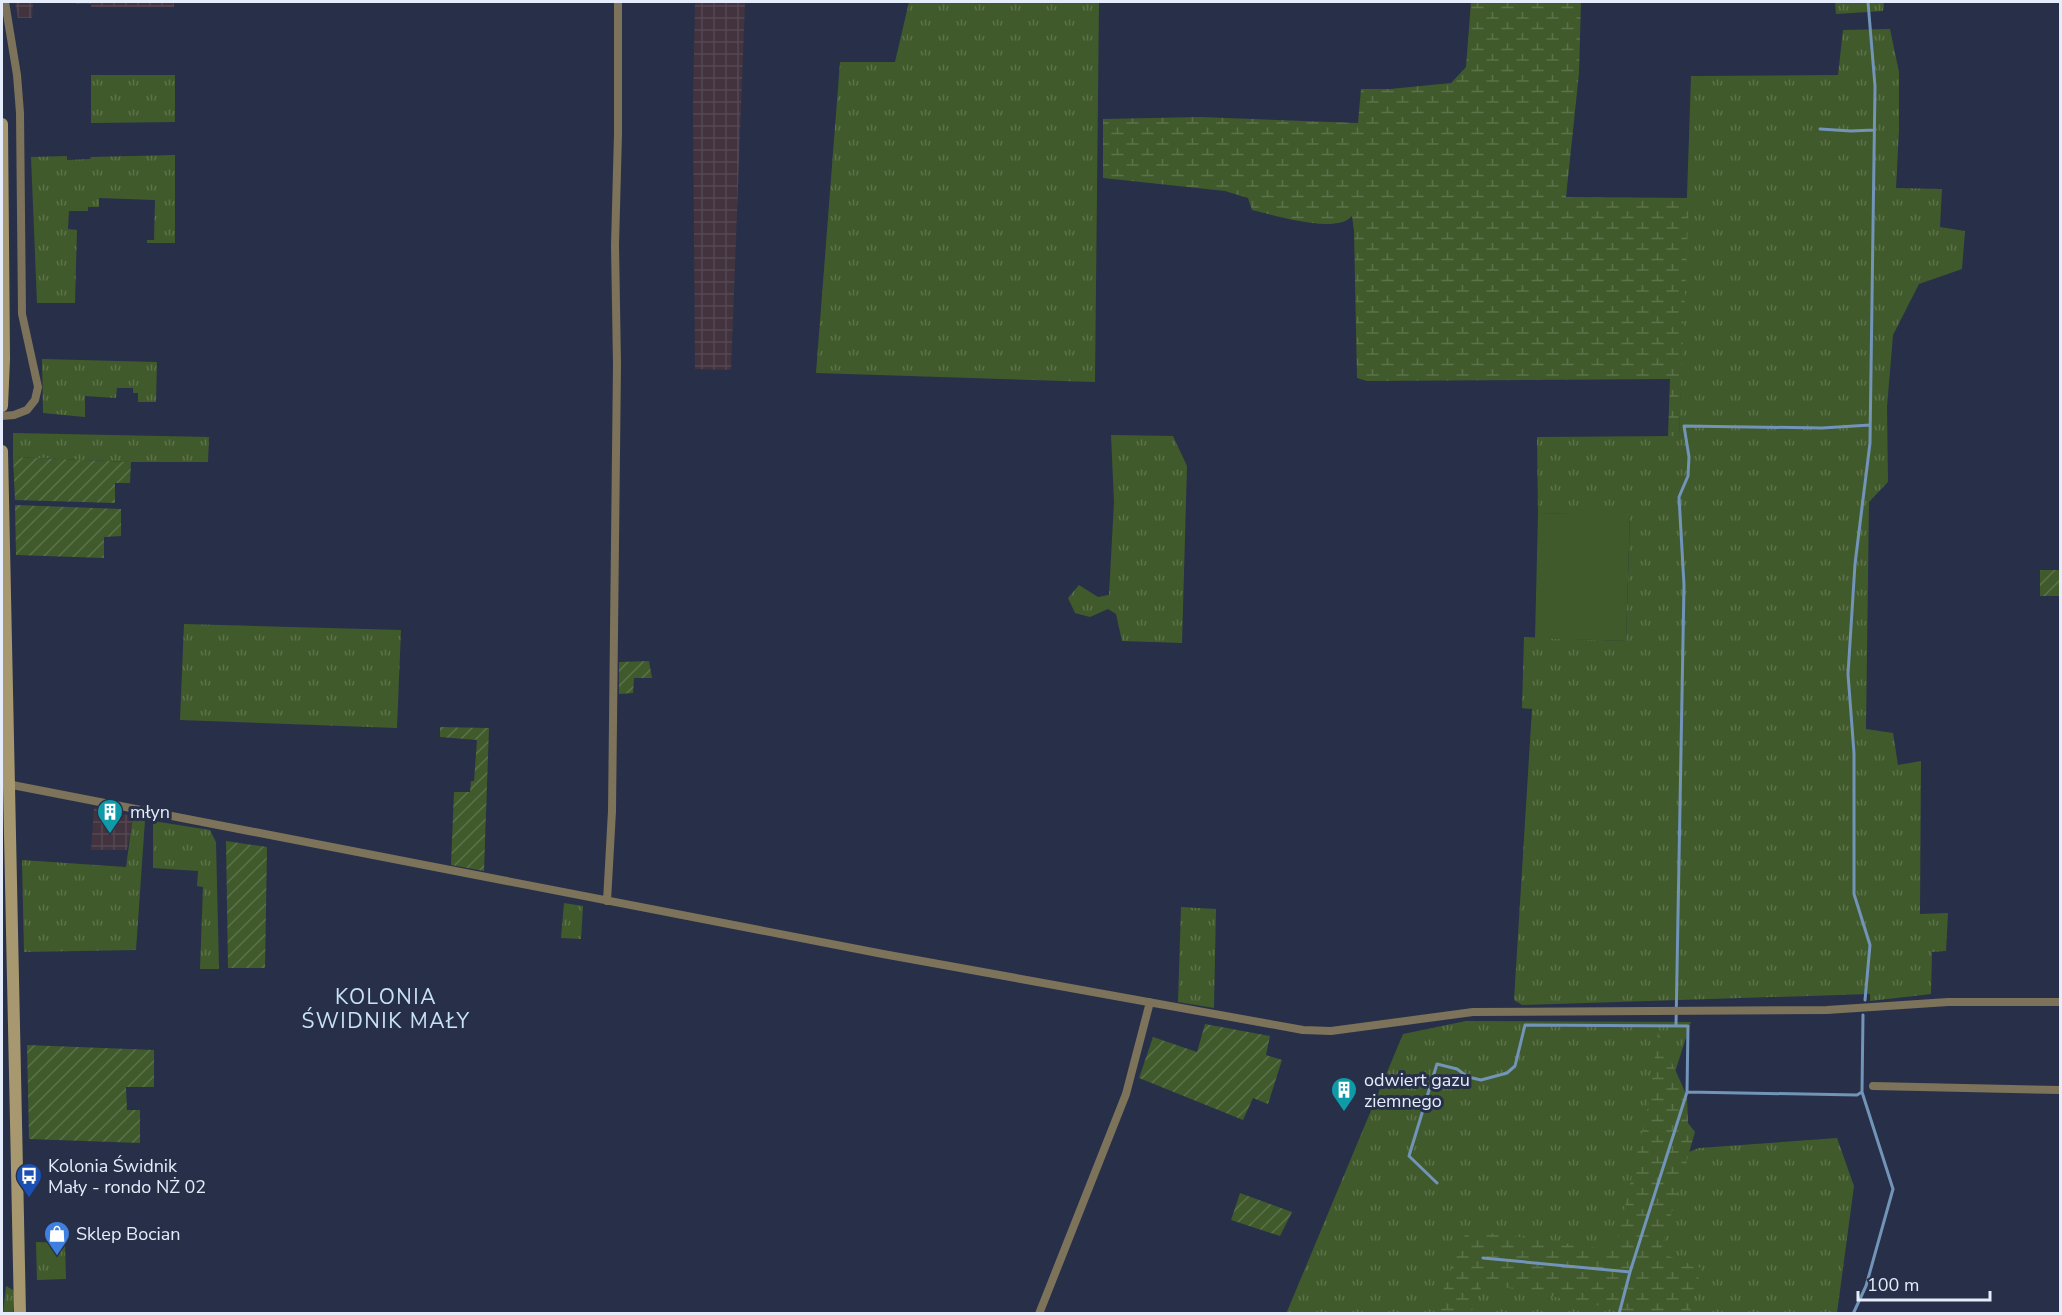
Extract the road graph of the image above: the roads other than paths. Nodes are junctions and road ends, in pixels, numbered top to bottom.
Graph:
1 (5, 2) edge
2 (618, 2) edge
3 (2, 124) edge
4 (2, 406) edge
5 (2, 416) edge
6 (2, 451) edge
7 (5, 783) edge
8 (607, 901) junction
9 (1150, 1002) junction
10 (2061, 1002) edge
11 (1873, 1086) dead end
12 (2061, 1090) edge
13 (20, 1314) edge
14 (1039, 1314) edge

1 - 5 street
2 - 8 street
3 - 4 main road
6 - 7 main road
7 - 8 street
7 - 13 main road
8 - 9 street
9 - 10 street
9 - 14 street
11 - 12 street

